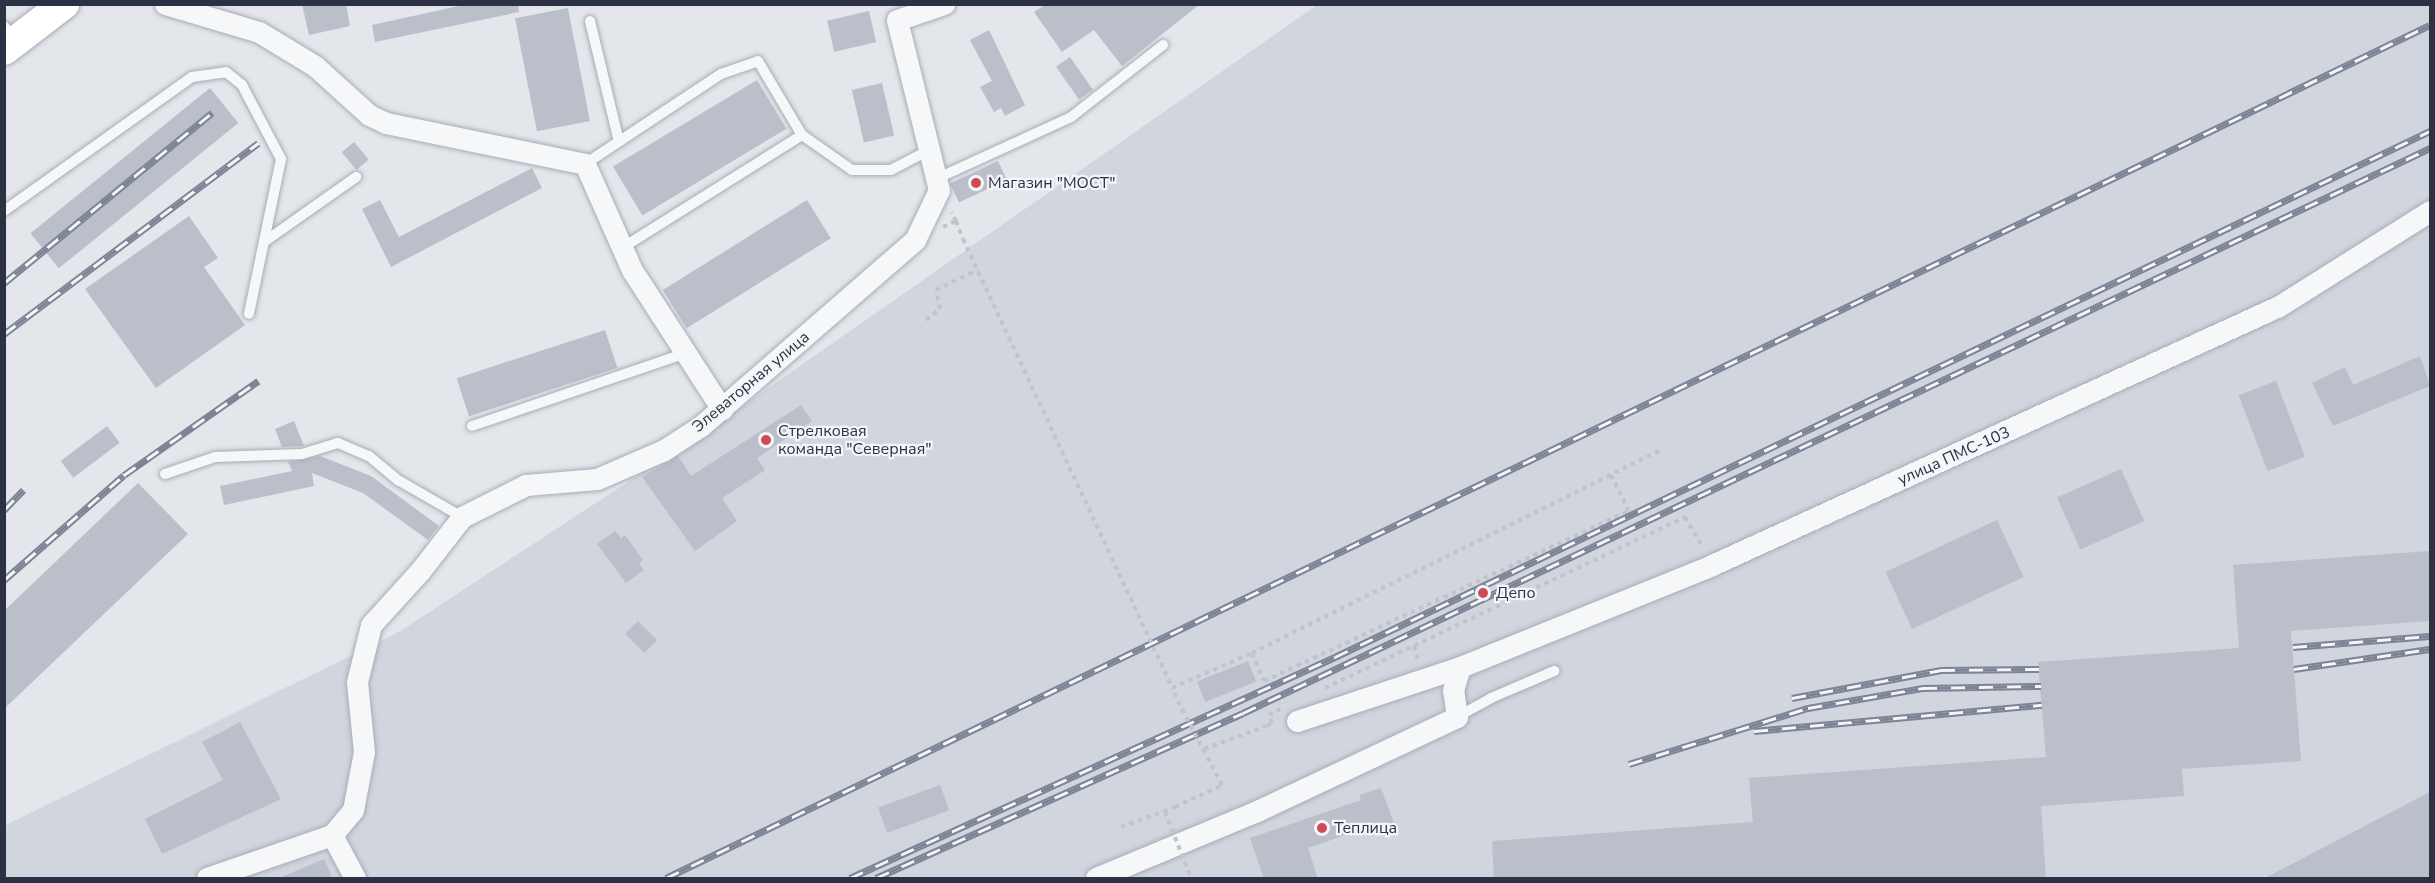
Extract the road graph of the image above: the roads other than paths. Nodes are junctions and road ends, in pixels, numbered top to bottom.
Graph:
1 (165, 4) edge
2 (944, 4) edge
3 (61, 5) edge
4 (216, 10) edge
5 (895, 12) edge
6 (590, 21) dead end
7 (8, 39) edge
8 (1163, 45) dead end
9 (802, 135) junction
10 (619, 142) junction
11 (931, 148) junction
12 (585, 164) junction
13 (356, 177) dead end
14 (938, 178) junction
15 (2430, 211) edge
16 (4, 212) edge
17 (264, 242) junction
18 (622, 248) junction
19 (249, 314) dead end
20 (686, 353) junction
21 (722, 409) junction
22 (472, 426) dead end
23 (165, 474) dead end
24 (462, 516) junction
25 (1460, 668) junction
26 (1554, 671) dead end
27 (1293, 713) road end
28 (1457, 717) junction
29 (332, 835) junction
30 (207, 879) edge
31 (355, 879) edge
32 (1096, 879) edge

1 - 4 street
2 - 5 street, Элеваторная улица
3 - 7 main road
4 - 12 street
5 - 11 street, Элеваторная улица
6 - 10 lane
8 - 14 lane
9 - 10 lane
9 - 11 lane
9 - 18 lane
10 - 12 lane
11 - 14 street, Элеваторная улица
12 - 18 street
13 - 17 lane
14 - 21 street, Элеваторная улица
15 - 25 street, улица ПМС-103
16 - 17 lane
17 - 19 lane
18 - 20 street
20 - 21 street
20 - 22 lane
21 - 24 street, Элеваторная улица
23 - 24 lane
24 - 29 street, Элеваторная улица
25 - 27 street, улица ПМС-103
25 - 28 street
26 - 28 lane
28 - 32 street
29 - 30 street
29 - 31 street

